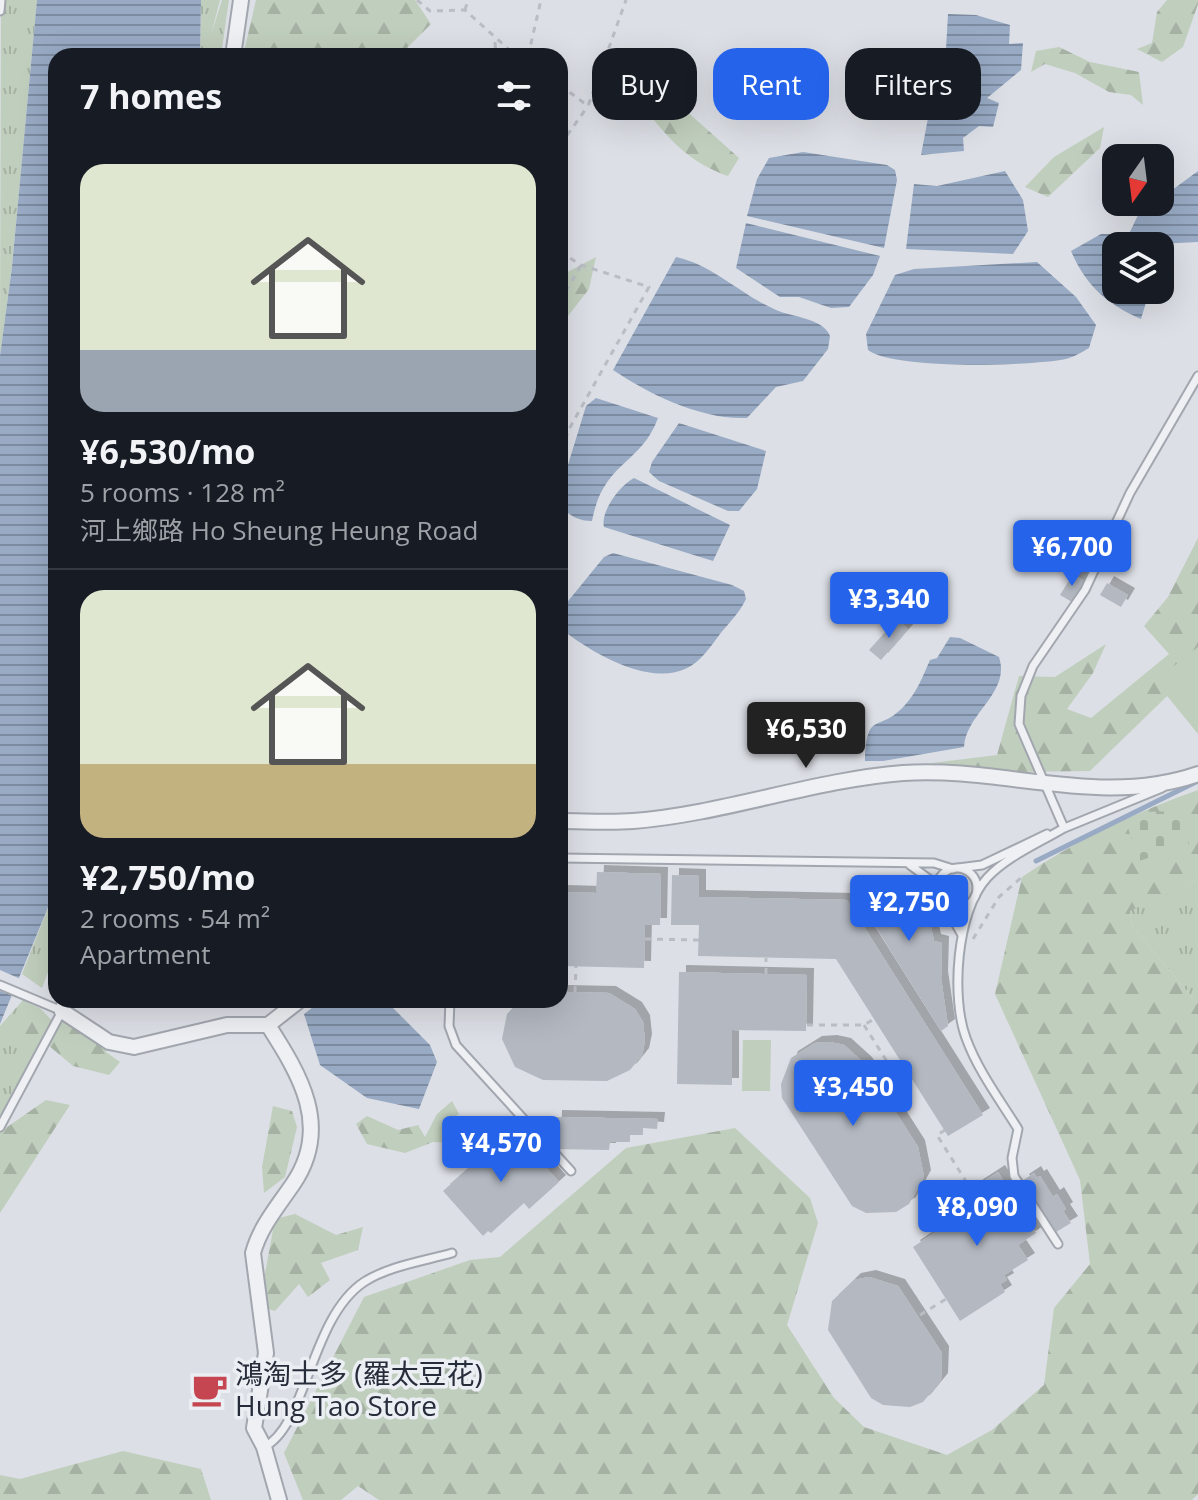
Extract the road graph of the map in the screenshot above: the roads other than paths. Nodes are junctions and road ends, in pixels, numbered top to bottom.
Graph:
1 (1, 0) edge
2 (241, 0) edge
3 (0, 11) edge
4 (234, 48) edge
5 (1198, 376) edge
6 (1192, 776) edge
7 (1048, 786) junction
8 (568, 821) edge
9 (1064, 828) junction
10 (568, 858) edge
11 (910, 865) junction
12 (956, 868) junction
13 (975, 896) junction
14 (940, 898) junction
15 (963, 937) junction
16 (0, 985) edge
17 (48, 1002) edge
18 (63, 1008) edge
19 (66, 1008) edge
20 (290, 1008) edge
21 (450, 1008) edge
22 (268, 1025) junction
23 (0, 1127) edge
24 (571, 1171) dead end
25 (1058, 1244) dead end
26 (452, 1253) dead end
27 (264, 1447) junction
28 (279, 1500) edge

1 - 3 lane
2 - 4 street
5 - 7 lane
6 - 7 street
6 - 9 lane
7 - 8 street
7 - 9 lane
9 - 12 lane
9 - 13 lane
10 - 11 lane
11 - 12 lane
11 - 14 lane
12 - 13 lane
12 - 14 lane
13 - 14 lane
13 - 15 lane
14 - 15 lane
15 - 25 lane
16 - 17 lane
18 - 23 lane
19 - 22 street
20 - 22 street
21 - 24 lane
22 - 27 street
26 - 27 lane
27 - 28 street

